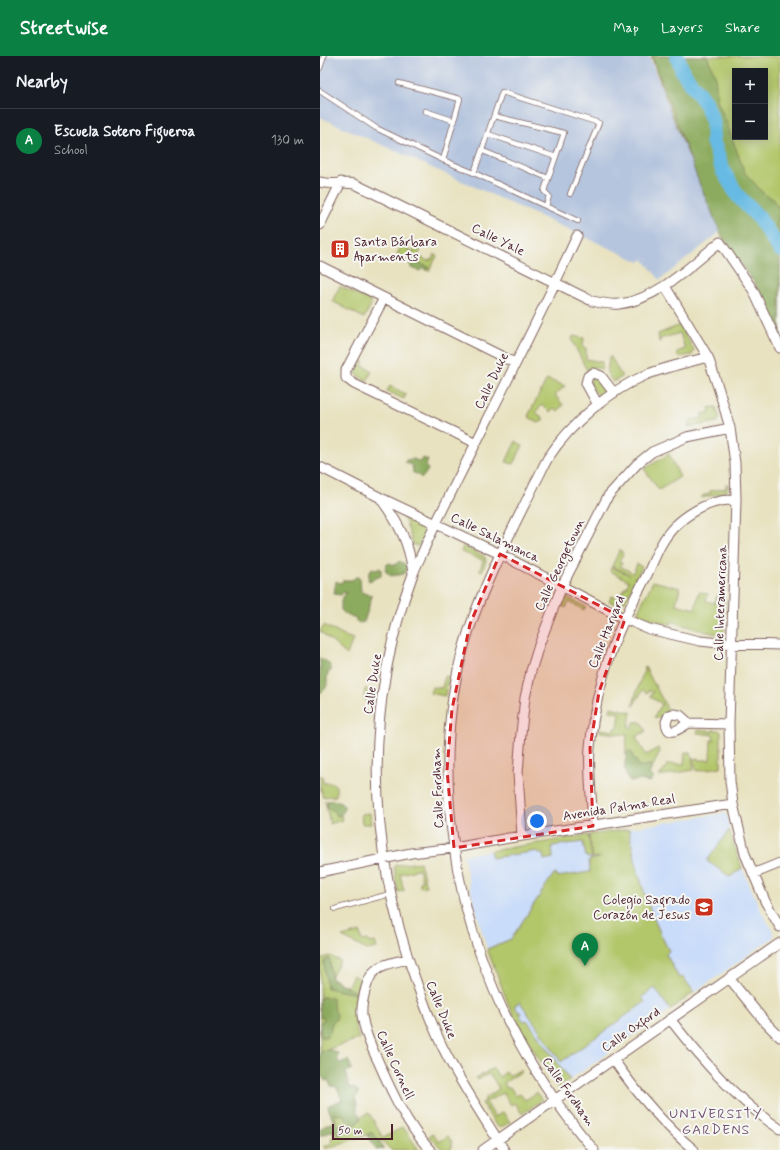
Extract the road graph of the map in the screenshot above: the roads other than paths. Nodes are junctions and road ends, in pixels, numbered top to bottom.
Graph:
1 (324, 56) edge
2 (320, 68) edge
3 (399, 83) dead end
4 (320, 91) edge
5 (425, 111) dead end
6 (494, 116) junction
7 (455, 121) junction
8 (488, 134) junction
9 (482, 151) junction
10 (556, 157) junction
11 (443, 160) junction
12 (474, 173) junction
13 (548, 178) junction
14 (320, 182) edge
15 (341, 182) junction
16 (570, 194) dead end
17 (546, 206) junction
18 (578, 220) dead end
19 (320, 225) edge
20 (577, 236) dead end
21 (320, 266) edge
22 (555, 283) junction
23 (665, 286) junction
24 (384, 298) junction
25 (780, 348) edge
26 (708, 357) junction
27 (515, 364) junction
28 (614, 393) junction
29 (598, 405) junction
30 (730, 428) junction
31 (476, 443) junction
32 (320, 467) edge
33 (381, 498) junction
34 (736, 500) junction
35 (436, 523) junction
36 (500, 554) junction
37 (413, 573) junction
38 (562, 586) junction
39 (625, 619) junction
40 (733, 644) junction
41 (780, 645) edge
42 (690, 723) dead end
43 (729, 724) junction
44 (733, 804) junction
45 (593, 826) junction
46 (522, 836) junction
47 (454, 848) junction
48 (383, 858) junction
49 (780, 863) edge
50 (320, 872) edge
51 (753, 874) junction
52 (390, 894) junction
53 (335, 909) dead end
54 (780, 927) edge
55 (780, 943) edge
56 (408, 958) junction
57 (729, 978) junction
58 (670, 1019) junction
59 (780, 1037) edge
60 (613, 1059) junction
61 (556, 1099) junction
62 (780, 1129) edge
63 (497, 1140) junction
64 (430, 1150) edge
65 (483, 1150) edge
66 (504, 1150) edge
67 (594, 1150) edge
68 (694, 1150) edge

1 - 2 lane
3 - 7 lane
4 - 11 lane
5 - 7 lane
6 - 8 lane
6 - 10 lane
6 - 16 lane
7 - 11 lane
8 - 9 lane
8 - 10 lane
9 - 12 lane
9 - 13 lane
10 - 13 lane
11 - 12 lane
12 - 17 lane
13 - 17 lane
14 - 15 street, Calle Yale
15 - 19 street
15 - 22 street, Calle Yale
17 - 18 lane
20 - 22 street, Calle Duke
21 - 24 street
22 - 23 street, Calle Yale
22 - 27 street, Calle Duke
23 - 25 street, Calle Yale
23 - 26 street, Calle Interamericana
24 - 27 street
24 - 31 street
26 - 28 street, Calle Fordham
26 - 30 street, Calle Interamericana
27 - 31 street, Calle Duke
28 - 29 street, Calle Fordham
28 - 29 street
29 - 36 street, Calle Fordham
30 - 34 street, Calle Interamericana
30 - 38 street, Calle Georgetown
31 - 35 street, Calle Duke
32 - 33 street, Calle Salamanca
33 - 35 street, Calle Salamanca
33 - 37 street
34 - 39 street, Calle Harvard
34 - 40 street, Calle Interamericana
35 - 36 street, Calle Salamanca
35 - 37 street, Calle Duke
36 - 38 street, Calle Salamanca
36 - 47 street, Calle Fordham
37 - 48 street, Calle Duke
38 - 39 street, Calle Salamanca
38 - 46 street, Calle Georgetown
39 - 40 street, Calle Salamanca
39 - 45 street, Calle Harvard
40 - 41 street, Calle Salamanca
40 - 43 street, Calle Interamericana
42 - 43 street
43 - 44 street, Calle Interamericana
44 - 45 street, Avenida Palma Real
44 - 51 street, Calle Interamericana
45 - 46 street, Avenida Palma Real
46 - 47 street, Avenida Palma Real
47 - 48 street, Avenida Palma Real
47 - 61 street, Calle Fordham
48 - 50 street, Avenida Palma Real
48 - 52 street, Calle Duke
49 - 51 street
51 - 54 street, Calle Interamericana
52 - 53 lane
52 - 56 street, Calle Duke
55 - 57 street, Calle Oxford
56 - 63 street, Calle Duke
56 - 64 street, Calle Cornell
57 - 58 street, Calle Oxford
57 - 59 street
58 - 60 street, Calle Oxford
58 - 62 street
60 - 61 street, Calle Oxford
60 - 68 street
61 - 63 street, Calle Oxford
61 - 67 street, Calle Fordham
63 - 65 street
63 - 66 street, Calle Duke

